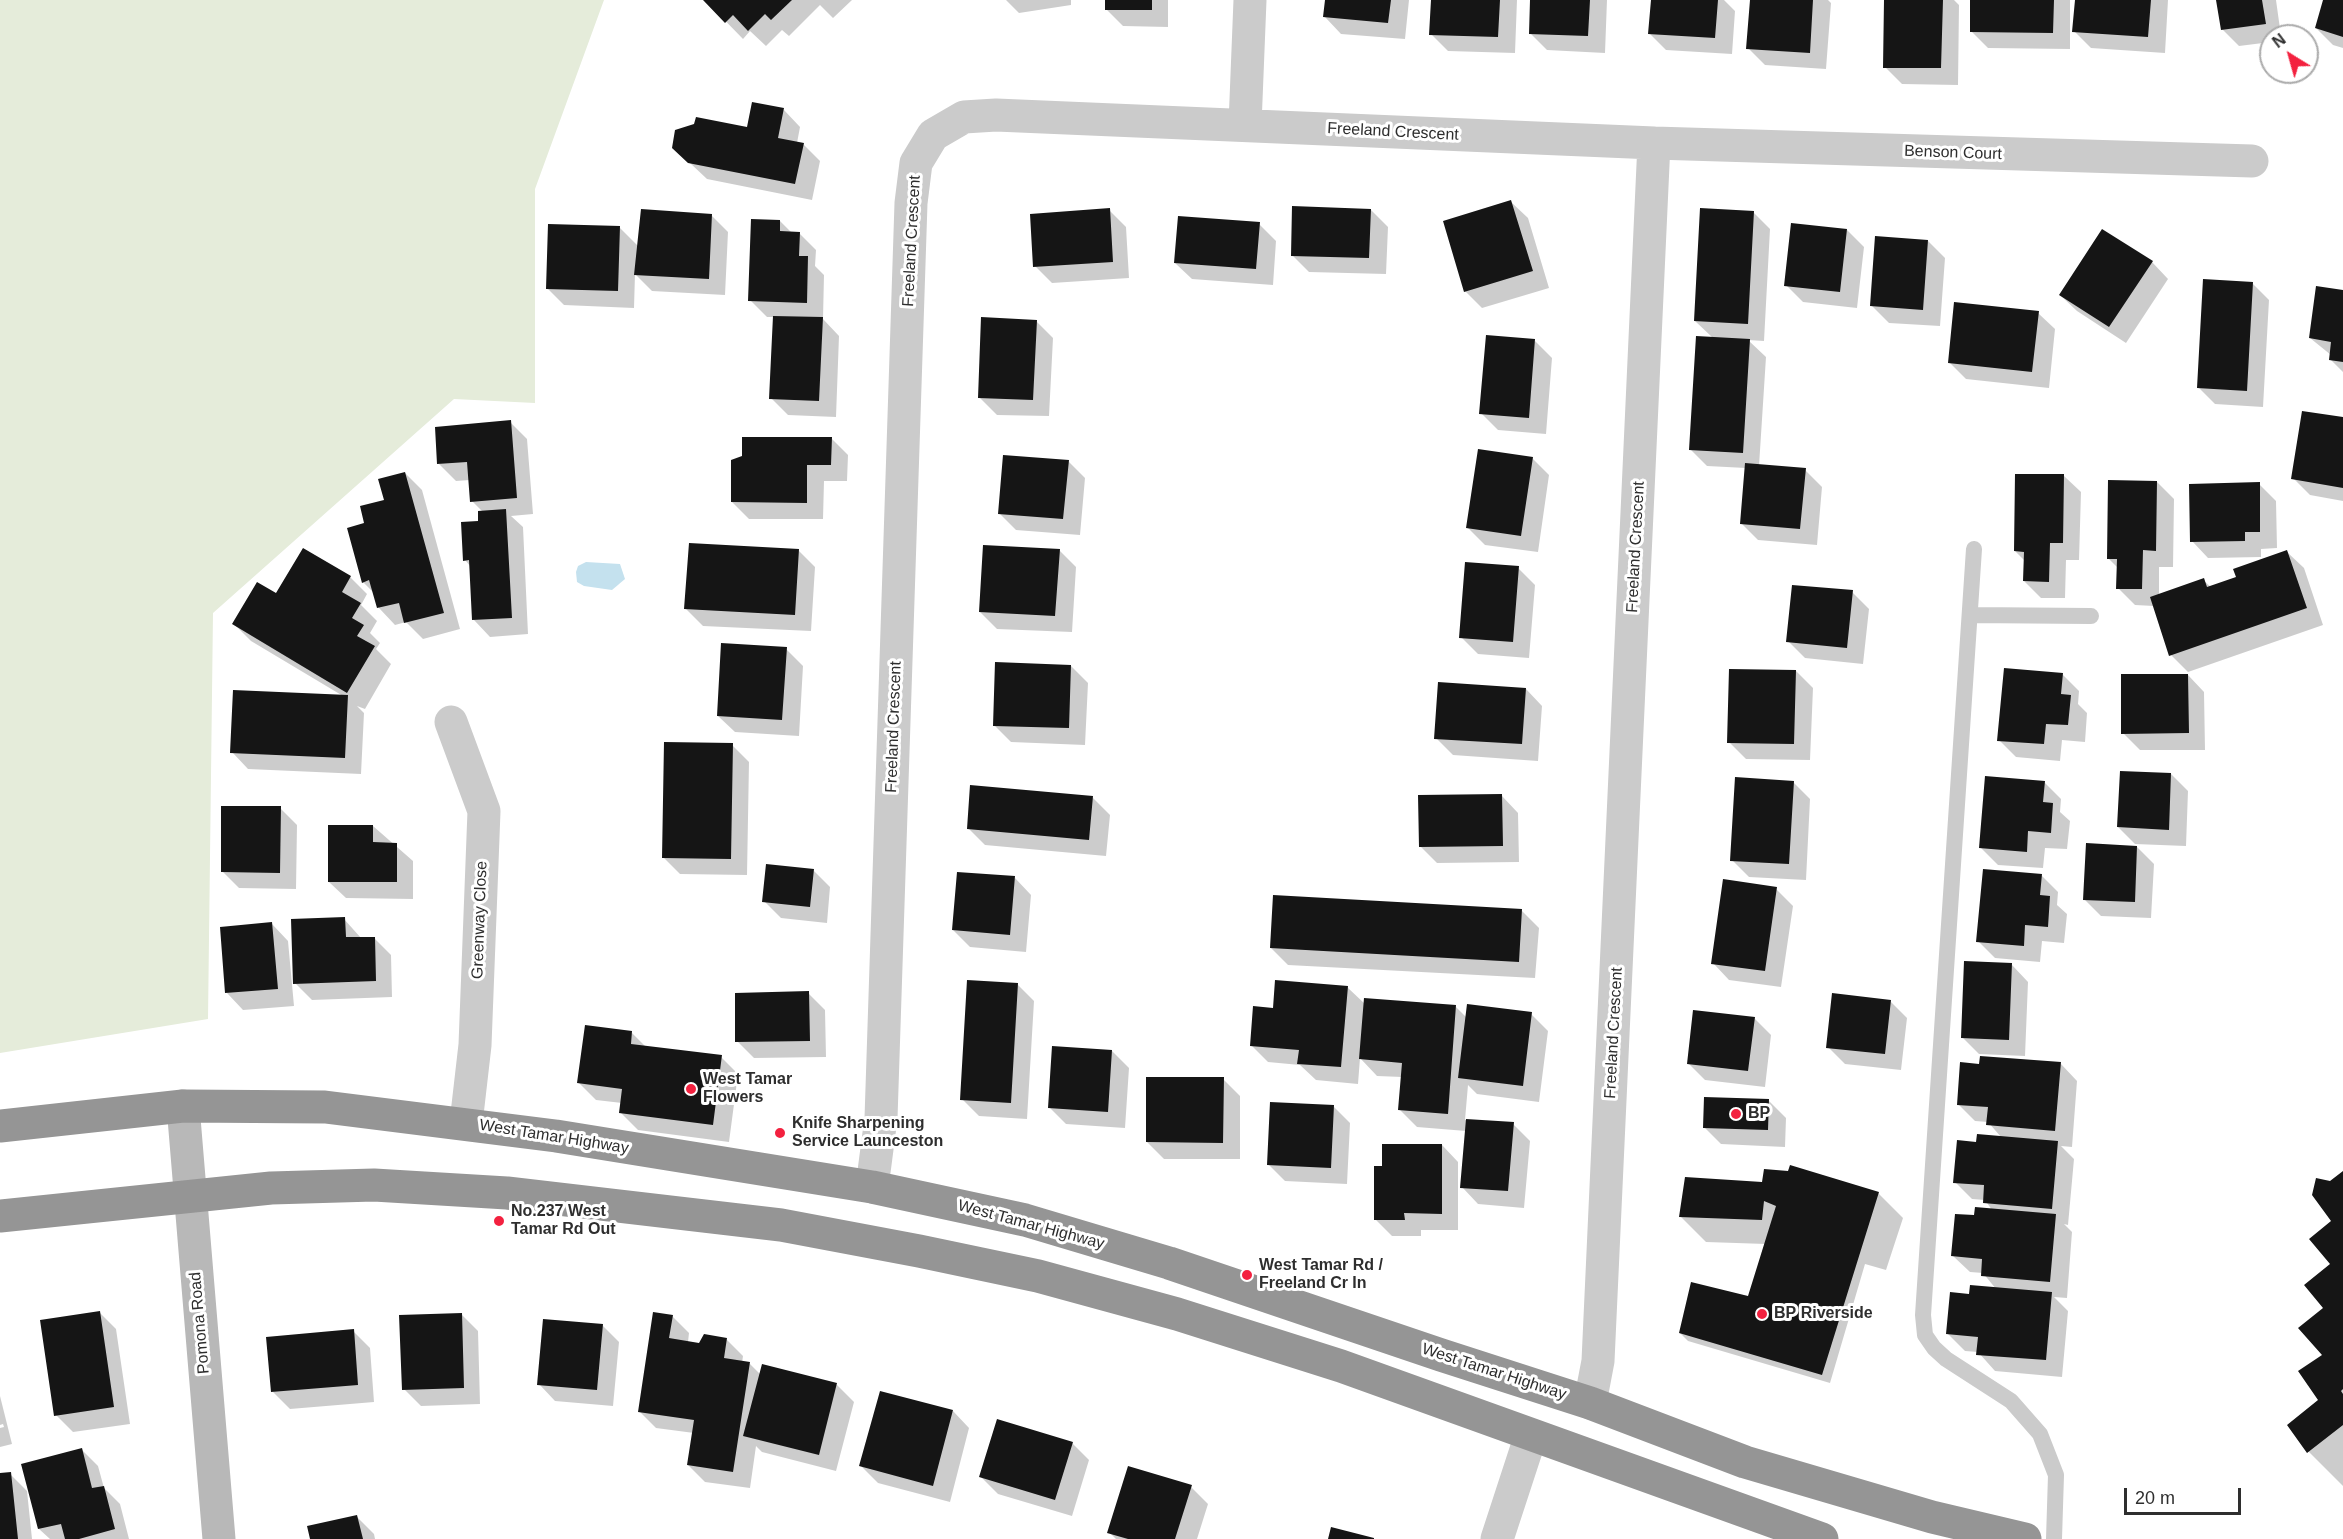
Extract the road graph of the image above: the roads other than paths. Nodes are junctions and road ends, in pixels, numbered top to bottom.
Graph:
1 (1250, 0) edge
2 (1245, 125) junction
3 (1654, 143) junction
4 (2252, 161) dead end
5 (1974, 549) dead end
6 (1970, 615) junction
7 (2091, 616) dead end
8 (451, 722) dead end
9 (183, 1106) junction
10 (466, 1123) junction
11 (0, 1126) edge
12 (872, 1187) junction
13 (189, 1198) junction
14 (0, 1216) edge
15 (1590, 1403) junction
16 (1531, 1435) junction
17 (219, 1539) edge
18 (1497, 1539) edge
19 (1822, 1539) edge
20 (2025, 1539) edge
21 (2054, 1539) edge

1 - 2 street
2 - 3 street, Freeland Crescent
2 - 12 street, Freeland Crescent
3 - 4 street, Benson Court
3 - 15 street, Freeland Crescent
5 - 6 lane
6 - 7 lane
6 - 21 lane
8 - 10 street, Greenway Close
9 - 10 highway, West Tamar Highway
9 - 11 highway, West Tamar Highway
9 - 13 street, Pomona Road
10 - 12 highway, West Tamar Highway
12 - 15 highway, West Tamar Highway
13 - 14 highway
13 - 16 highway
13 - 17 street, Pomona Road
15 - 20 highway, West Tamar Highway
16 - 18 street
16 - 19 highway

